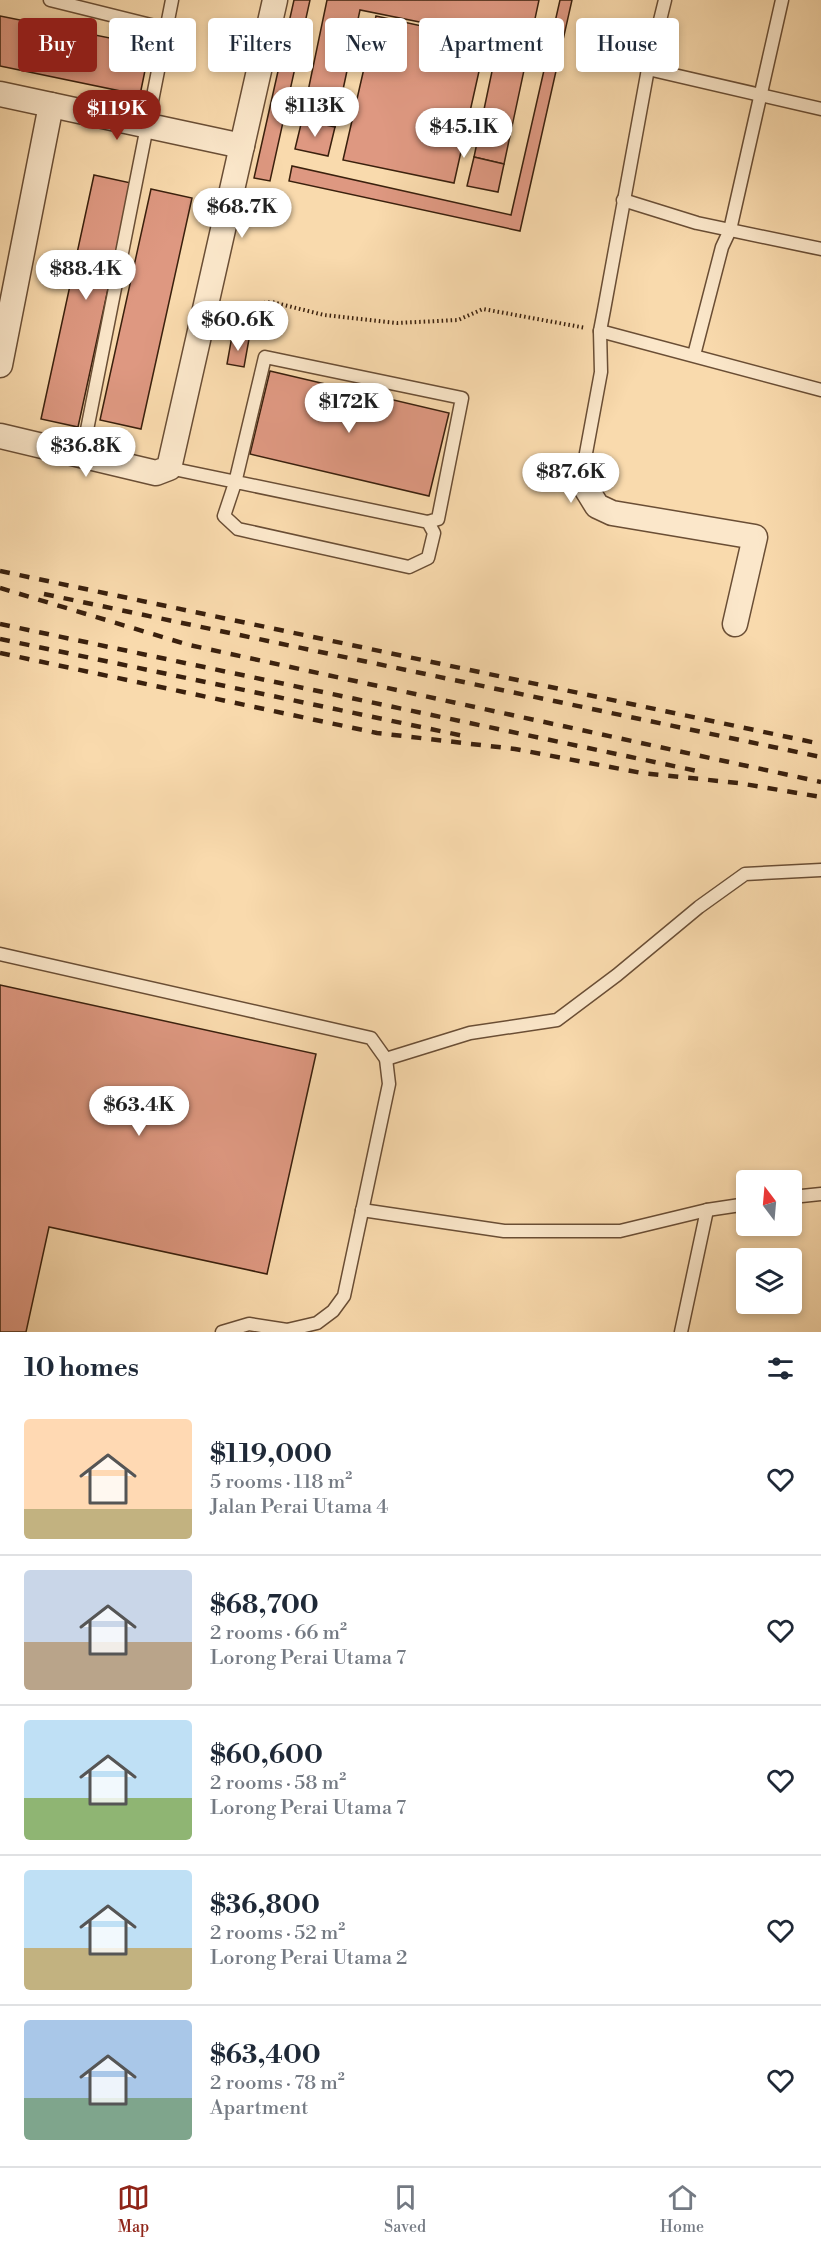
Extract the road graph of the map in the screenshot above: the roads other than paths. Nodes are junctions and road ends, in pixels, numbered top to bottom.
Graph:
1 (50, 0) edge
2 (172, 0) edge
3 (275, 0) edge
4 (664, 0) edge
5 (782, 0) edge
6 (123, 18) edge
7 (169, 18) edge
8 (660, 18) edge
9 (159, 72) edge
10 (647, 72) edge
11 (662, 72) edge
12 (761, 93) junction
13 (0, 94) edge
14 (51, 105) junction
15 (821, 109) edge
16 (148, 126) junction
17 (242, 146) junction
18 (623, 200) junction
19 (730, 230) junction
20 (821, 249) edge
21 (600, 331) junction
22 (694, 355) junction
23 (0, 365) edge
24 (821, 390) edge
25 (0, 436) edge
26 (82, 455) junction
27 (169, 468) junction
28 (581, 480) joint
29 (236, 483) junction
30 (428, 522) junction
31 (735, 624) dead end
32 (821, 870) edge
33 (0, 954) edge
34 (386, 1059) junction
35 (821, 1194) edge
36 (802, 1196) edge
37 (736, 1206) edge
38 (362, 1210) junction
39 (707, 1210) junction
40 (288, 1331) edge
41 (222, 1332) edge
42 (681, 1332) edge

1 - 6 lane
2 - 7 lane
3 - 17 street
4 - 8 lane
5 - 12 lane
9 - 16 lane
10 - 18 lane
11 - 12 lane
12 - 15 lane
12 - 19 lane
13 - 14 street
14 - 16 street
14 - 23 street
16 - 17 street
16 - 26 lane
17 - 27 street
18 - 19 lane
18 - 21 lane
19 - 20 lane
19 - 22 lane
21 - 22 lane
21 - 28 lane
22 - 24 lane
25 - 26 street
26 - 27 street
27 - 29 lane
28 - 31 street
29 - 30 lane
29 - 30 lane
29 - 30 lane
32 - 34 lane
33 - 34 lane
34 - 38 lane
35 - 36 lane
37 - 39 lane
38 - 39 lane
38 - 40 lane
39 - 42 lane
40 - 41 lane

